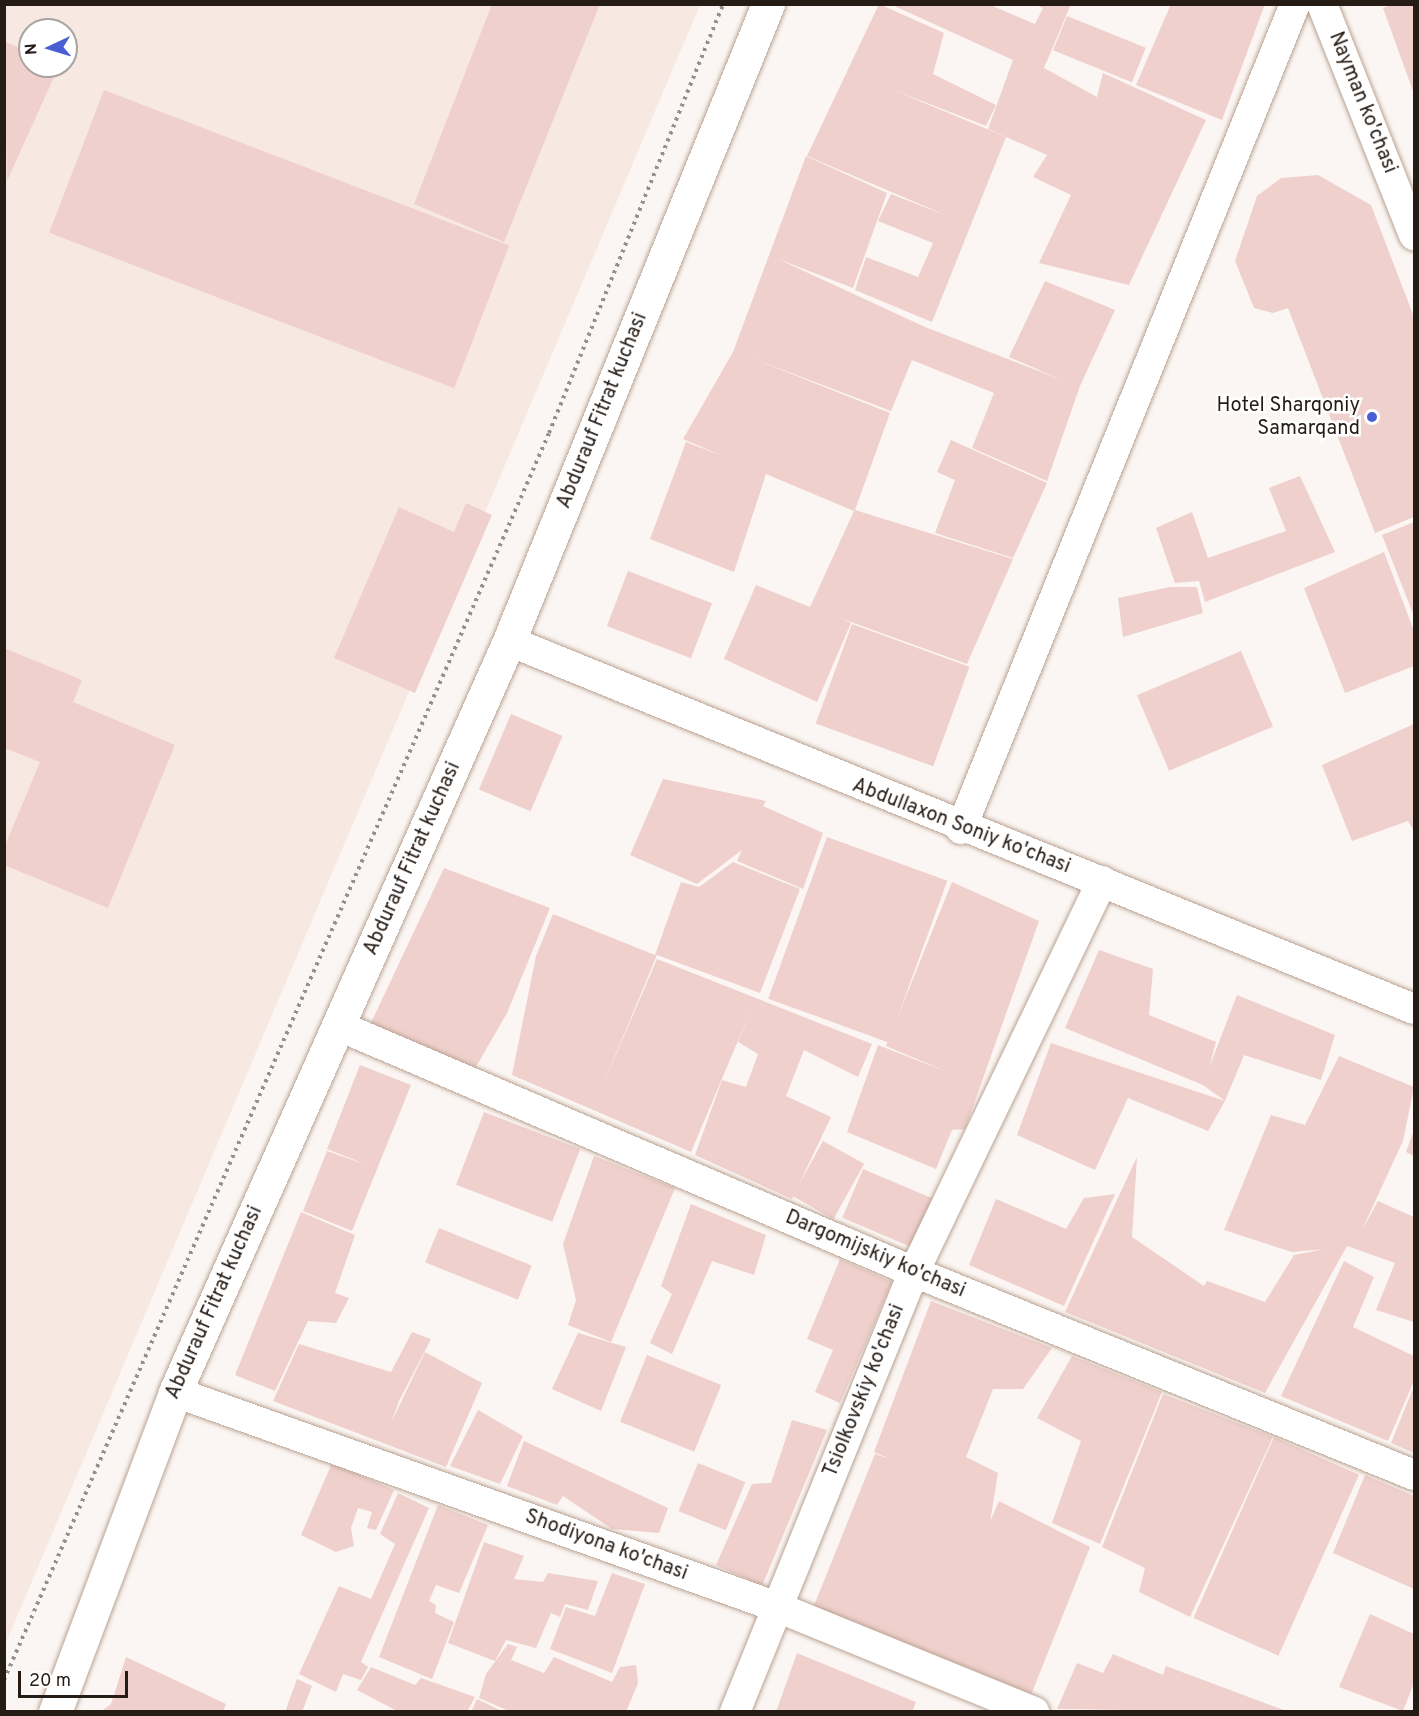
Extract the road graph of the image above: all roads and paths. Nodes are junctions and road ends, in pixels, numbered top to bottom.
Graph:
1 (723, 4) edge
2 (768, 4) edge
3 (1295, 4) edge
4 (1322, 4) edge
5 (1414, 235) edge
6 (509, 641) junction
7 (961, 829) junction
8 (1102, 881) junction
9 (1414, 1009) edge
10 (339, 1026) junction
11 (914, 1272) junction
12 (175, 1392) junction
13 (1414, 1475) edge
14 (777, 1607) junction
15 (4, 1680) edge
16 (55, 1712) edge
17 (735, 1712) edge
18 (1034, 1712) edge

1 - 15 path
2 - 6 street, Abdurauf Fitrat kuchasi
3 - 7 street
4 - 5 street, Nayman ko'chasi
6 - 7 street, Abdullaxon Soniy ko'chasi
6 - 10 street, Abdurauf Fitrat kuchasi
7 - 8 street, Abdullaxon Soniy ko'chasi
8 - 9 street, Abdullaxon Soniy ko'chasi
8 - 11 street, Tsiolkovskiy ko'chasi
10 - 11 street, Dargomijskiy ko'chasi
10 - 12 street, Abdurauf Fitrat kuchasi
11 - 13 street, Dargomijskiy ko'chasi
11 - 14 street, Tsiolkovskiy ko'chasi
12 - 14 street, Shodiyona ko'chasi
12 - 16 street, Abdurauf Fitrat kuchasi
14 - 17 street, Tsiolkovskiy ko'chasi
14 - 18 street, Shodiyona ko'chasi

